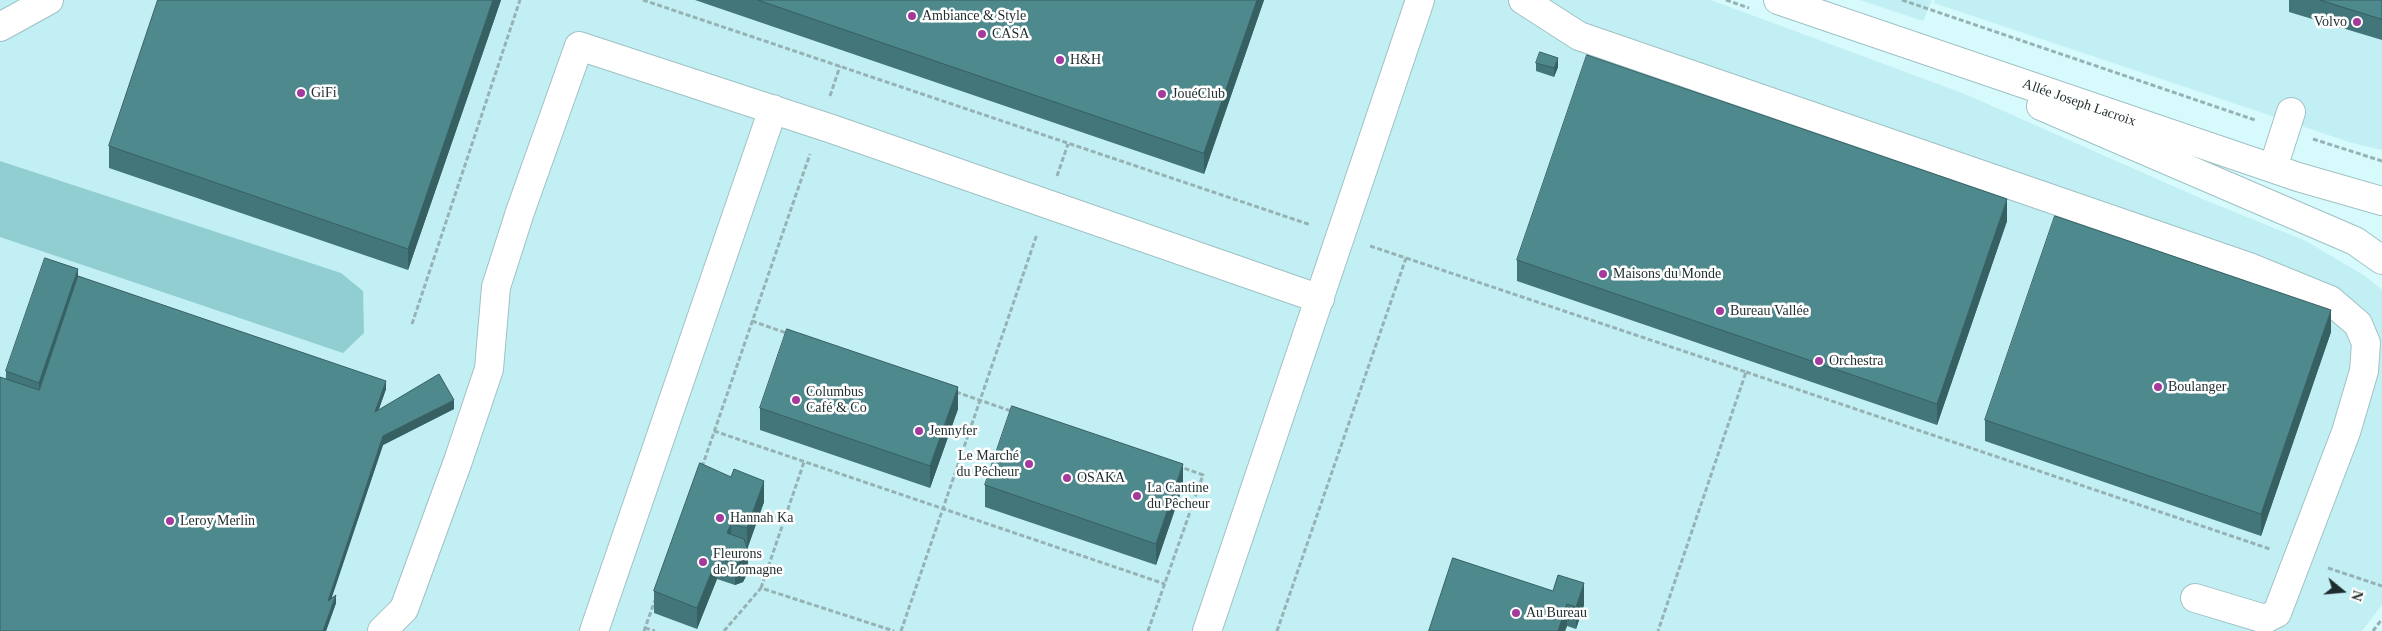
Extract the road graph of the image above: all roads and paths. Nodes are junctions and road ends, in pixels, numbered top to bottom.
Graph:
1 (49, 0) edge
2 (520, 0) edge
3 (643, 0) edge
4 (1420, 0) edge
5 (1523, 0) edge
6 (1902, 0) edge
7 (1791, 2) edge
8 (0, 27) edge
9 (840, 66) junction
10 (2008, 78) junction
11 (773, 109) junction
12 (2288, 121) junction
13 (820, 125) junction
14 (1068, 144) junction
15 (2382, 160) edge
16 (2273, 168) junction
17 (2382, 202) edge
18 (1047, 204) junction
19 (1312, 226) dead end
20 (1364, 244) dead end
21 (1406, 258) junction
22 (2382, 260) edge
23 (1320, 299) junction
24 (752, 321) junction
25 (412, 324) dead end
26 (798, 337) edge
27 (1746, 372) junction
28 (952, 391) edge
29 (980, 401) junction
30 (1017, 413) edge
31 (714, 431) junction
32 (804, 462) junction
33 (1175, 465) edge
34 (701, 468) edge
35 (943, 508) junction
36 (2298, 558) junction
37 (1164, 584) junction
38 (2382, 586) edge
39 (761, 588) junction
40 (658, 590) edge
41 (2195, 598) dead end
42 (2382, 619) edge
43 (645, 629) edge
44 (382, 631) edge
45 (594, 631) edge
46 (654, 631) edge
47 (724, 631) edge
48 (894, 631) edge
49 (901, 631) edge
50 (1148, 631) edge
51 (1207, 631) edge
52 (1277, 631) edge
53 (1658, 631) edge
54 (2373, 631) edge

1 - 8 street
2 - 25 path
3 - 9 path
4 - 23 street
5 - 36 street
6 - 12 path
7 - 10 street, Allée Joseph Lacroix
9 - 13 path
9 - 14 path
10 - 16 street, Allée Joseph Lacroix
10 - 22 street
11 - 13 street
11 - 44 street
11 - 45 street
12 - 15 path
12 - 16 street
13 - 18 street
13 - 24 path
14 - 18 path
14 - 19 path
16 - 17 street, Allée Joseph Lacroix
18 - 23 street
18 - 29 path
20 - 21 path
21 - 27 path
21 - 52 path
23 - 51 street
24 - 26 path
24 - 31 path
27 - 36 path
27 - 53 path
28 - 29 path
29 - 30 path
29 - 35 path
31 - 32 path
31 - 34 path
32 - 35 path
32 - 39 path
33 - 37 path
35 - 37 path
35 - 49 path
36 - 38 path
36 - 41 street
37 - 50 path
39 - 47 path
39 - 48 path
40 - 43 path
42 - 54 path
43 - 46 path

